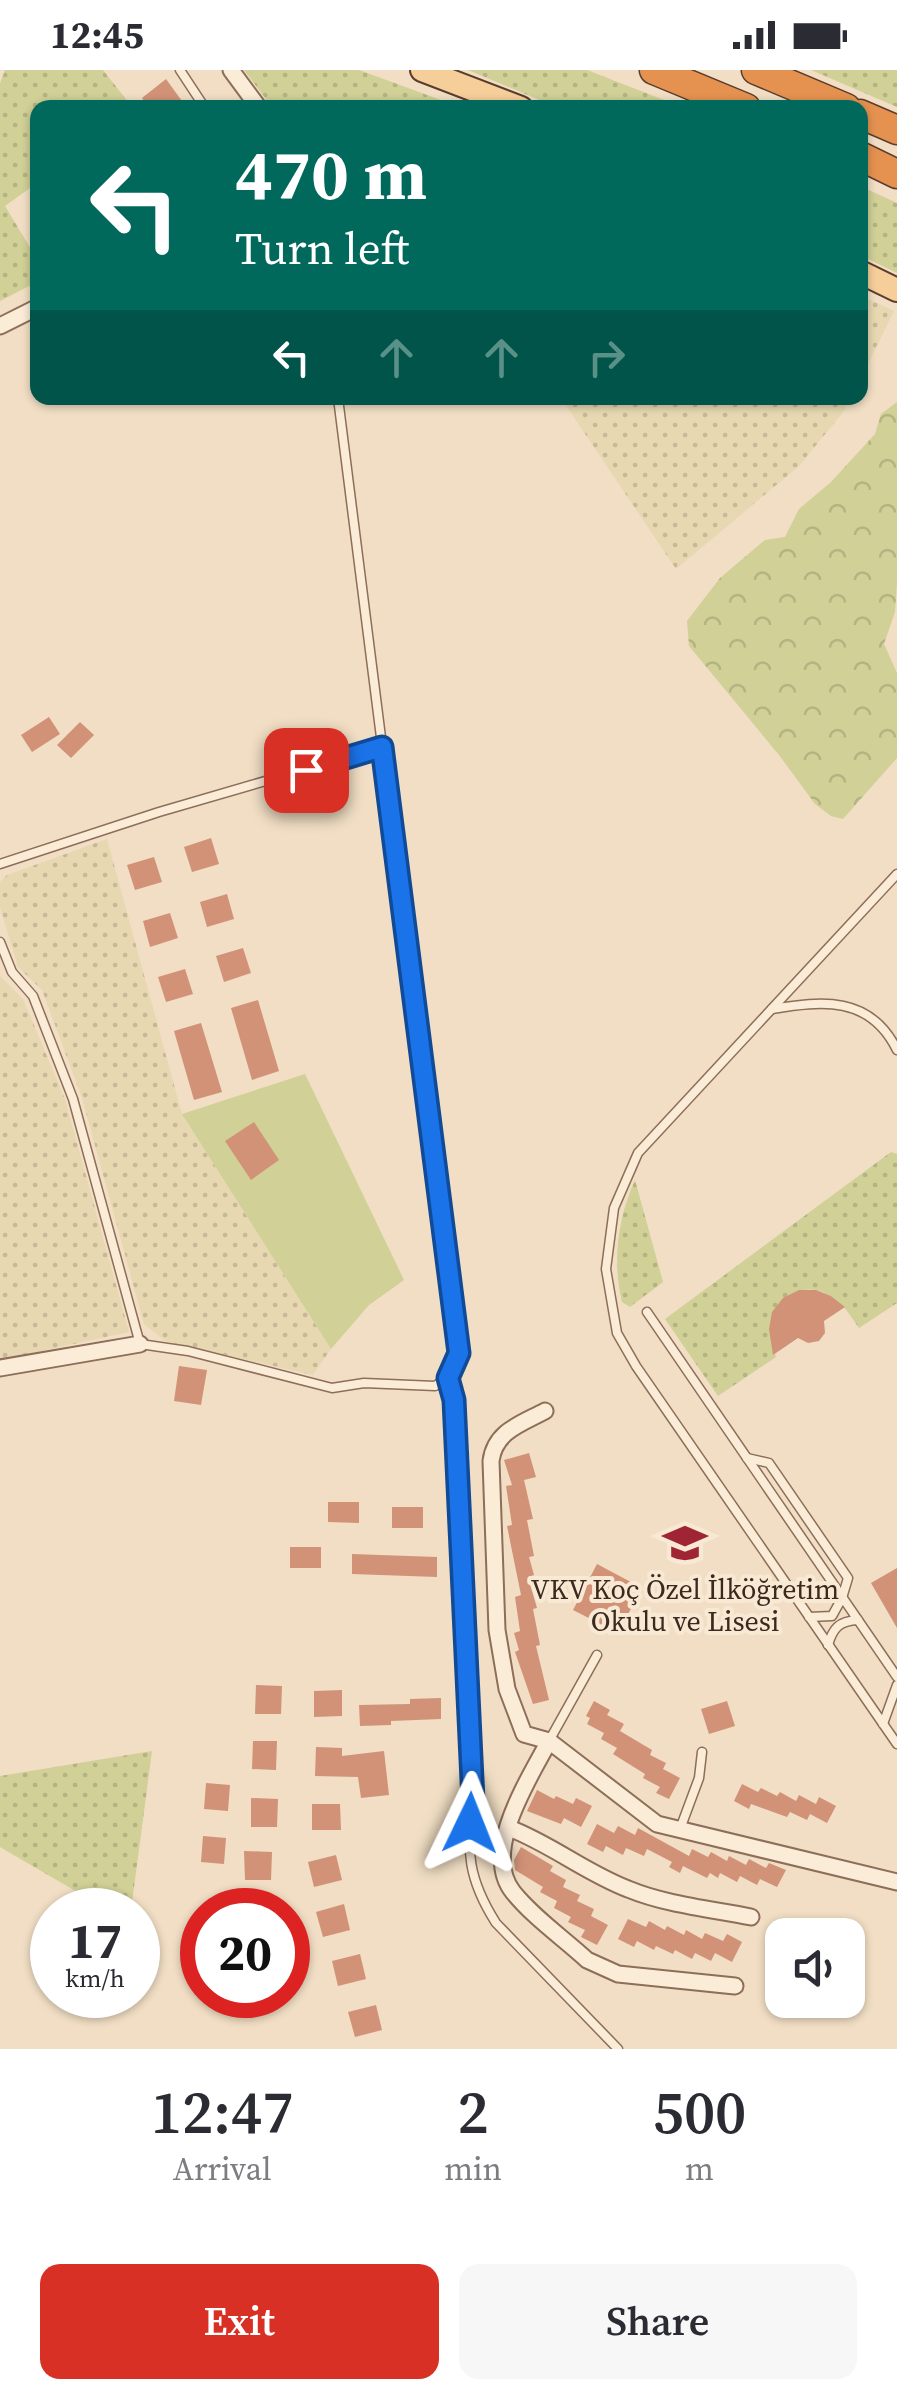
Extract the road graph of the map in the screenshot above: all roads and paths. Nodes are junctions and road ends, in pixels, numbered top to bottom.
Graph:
1 (180, 70) edge
2 (232, 70) edge
3 (422, 70) edge
4 (654, 70) edge
5 (756, 70) edge
6 (201, 100) edge
7 (253, 100) edge
8 (500, 100) edge
9 (727, 100) edge
10 (827, 100) edge
11 (868, 117) edge
12 (897, 130) edge
13 (868, 160) edge
14 (897, 174) edge
15 (868, 276) edge
16 (897, 290) edge
17 (30, 311) edge
18 (0, 326) edge
19 (339, 405) edge
20 (382, 747) junction
21 (0, 864) edge
22 (897, 874) edge
23 (0, 942) edge
24 (772, 1009) junction
25 (897, 1050) edge
26 (646, 1312) dead end
27 (140, 1344) junction
28 (0, 1368) edge
29 (448, 1378) junction
30 (546, 1412) dead end
31 (746, 1458) junction
32 (842, 1598) junction
33 (809, 1617) junction
34 (858, 1620) junction
35 (828, 1646) junction
36 (596, 1655) dead end
37 (897, 1678) edge
38 (897, 1686) edge
39 (883, 1724) junction
40 (550, 1742) junction
41 (897, 1744) edge
42 (702, 1752) dead end
43 (509, 1828) junction
44 (679, 1830) junction
45 (897, 1882) edge
46 (752, 1916) dead end
47 (736, 1986) dead end
48 (618, 2049) edge

1 - 6 lane
2 - 7 street
3 - 8 main road
4 - 9 highway
5 - 10 highway
11 - 12 highway
13 - 14 highway
15 - 16 main road
17 - 18 street
19 - 20 lane
20 - 21 lane
20 - 29 lane
22 - 24 lane
23 - 27 lane
24 - 25 lane
24 - 33 lane
26 - 31 lane
27 - 28 street
27 - 29 lane
29 - 48 lane
30 - 40 street
31 - 32 lane
31 - 32 lane
32 - 33 lane
32 - 34 lane
33 - 35 lane
34 - 35 lane
34 - 37 lane
35 - 39 lane
36 - 40 lane
38 - 39 lane
39 - 41 lane
40 - 43 street
40 - 44 street
42 - 44 lane
43 - 46 street
43 - 47 street
44 - 45 street

